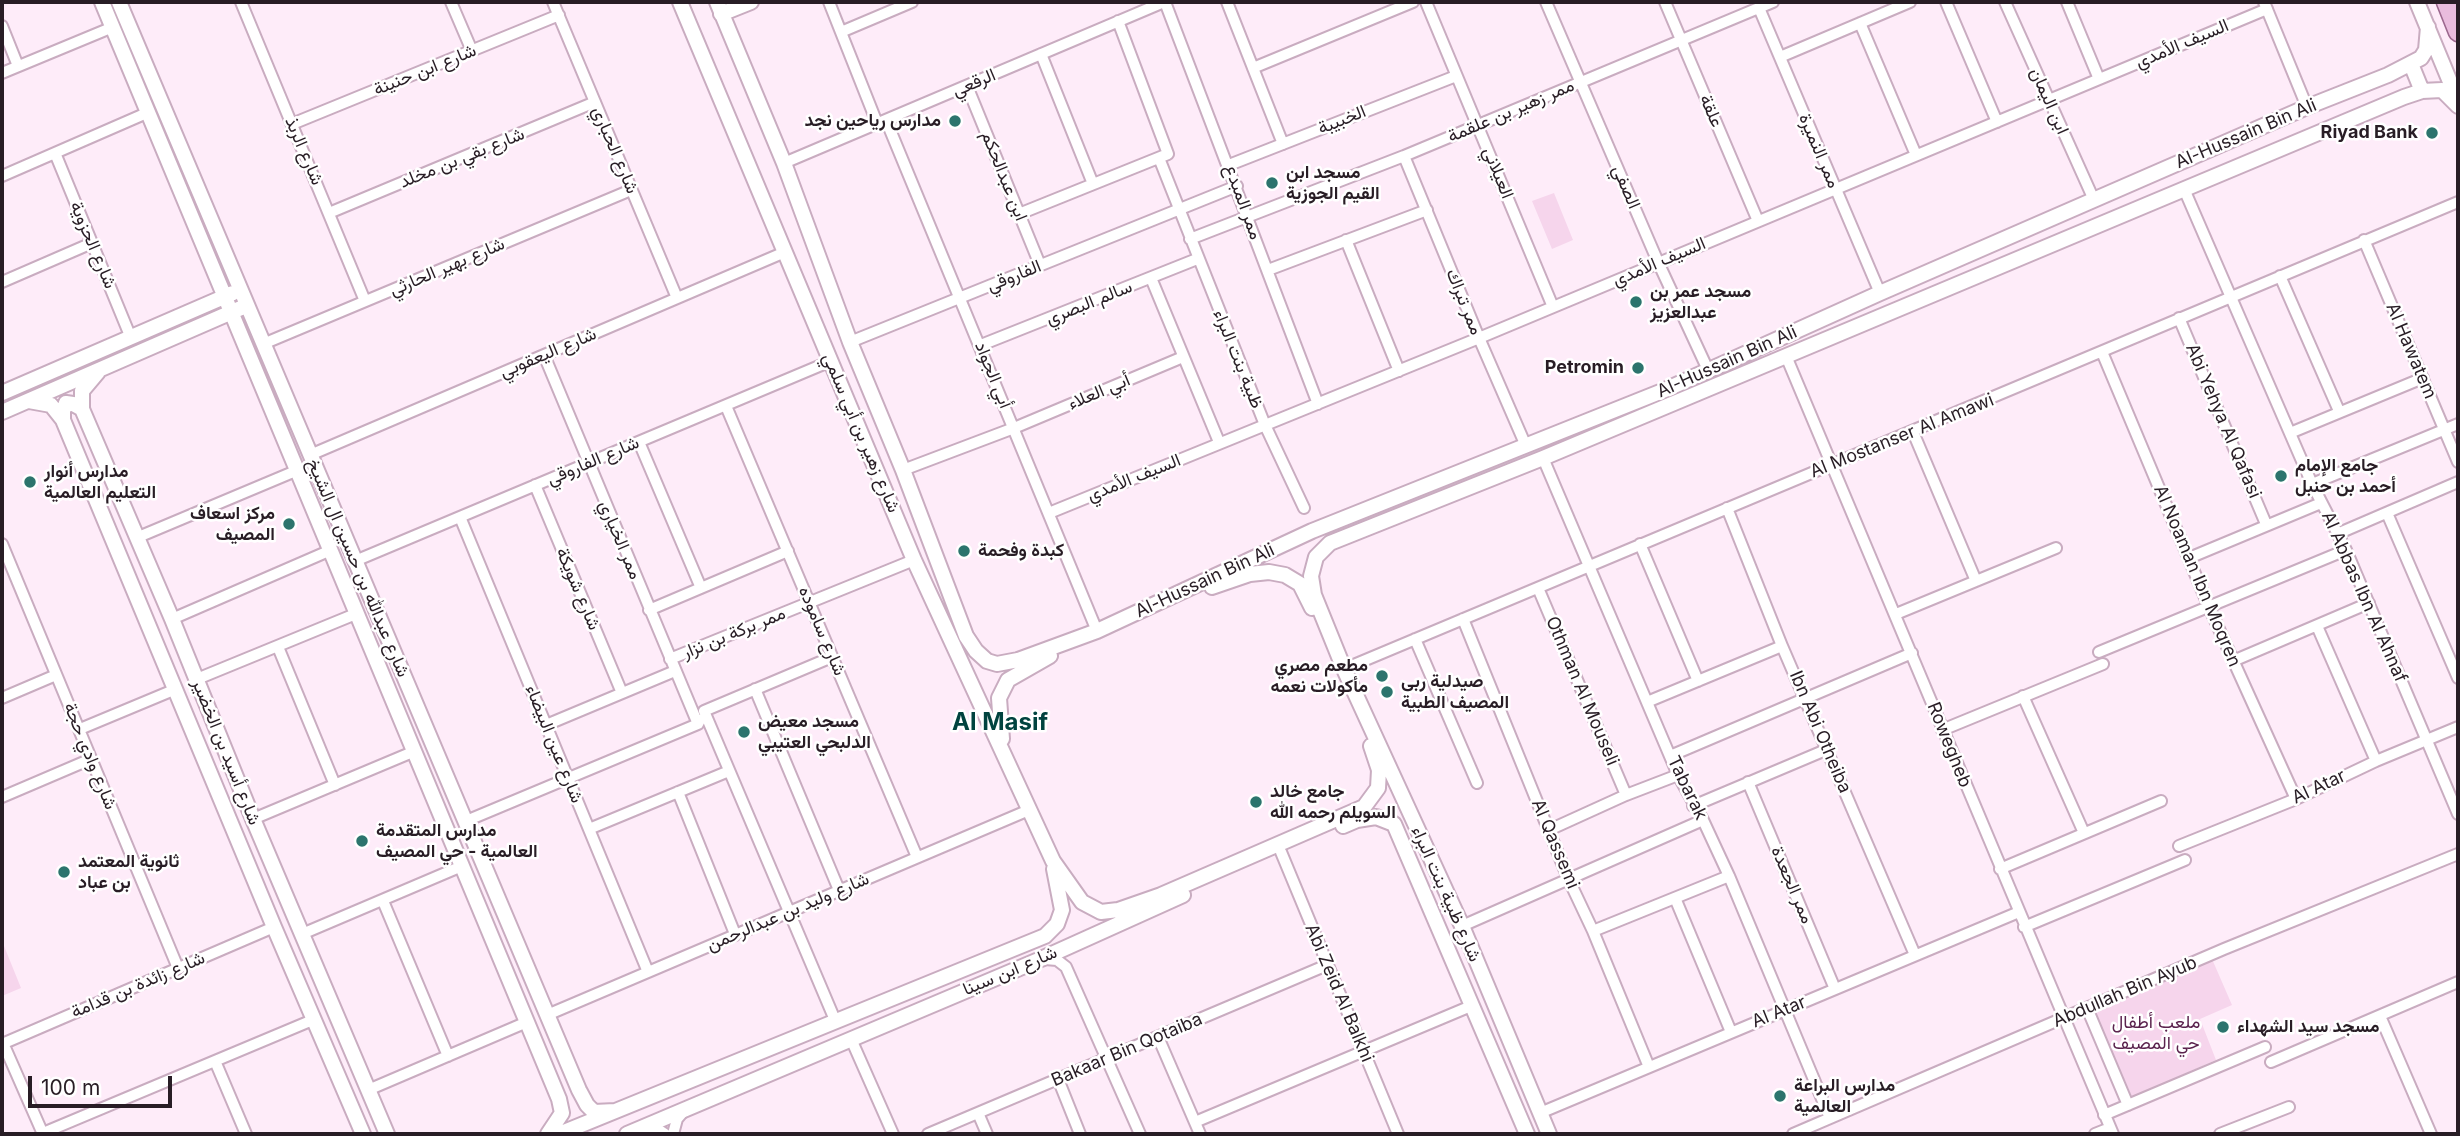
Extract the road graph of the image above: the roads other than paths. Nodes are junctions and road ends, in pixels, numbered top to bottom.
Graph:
1 (102, 2) edge
2 (119, 2) edge
3 (241, 2) edge
4 (451, 2) edge
5 (553, 2) edge
6 (680, 2) edge
7 (751, 2) edge
8 (829, 2) edge
9 (912, 2) edge
10 (1165, 2) edge
11 (1227, 2) edge
12 (1413, 2) edge
13 (1426, 2) edge
14 (1546, 2) edge
15 (1665, 2) edge
16 (1773, 2) edge
17 (1910, 2) edge
18 (1946, 2) edge
19 (2005, 2) edge
20 (2067, 2) edge
21 (2417, 2) edge
22 (2446, 2) edge
23 (2266, 5) edge
24 (1140, 7) edge
25 (719, 8) edge
26 (1759, 8) junction
27 (559, 15) junction
28 (1118, 21) junction
29 (1860, 23) junction
30 (2, 26) edge
31 (113, 27) junction
32 (2428, 27) junction
33 (841, 32) junction
34 (2458, 32) edge
35 (1681, 40) junction
36 (472, 51) junction
37 (1041, 54) junction
38 (1780, 57) junction
39 (2411, 64) junction
40 (18, 66) junction
41 (1253, 68) junction
42 (2, 72) edge
43 (1456, 76) junction
44 (2099, 79) junction
45 (1581, 82) junction
46 (967, 86) junction
47 (2422, 91) junction
48 (2049, 100) junction
49 (595, 103) junction
50 (2458, 103) edge
51 (2307, 107) junction
52 (149, 113) junction
53 (882, 121) junction
54 (1997, 122) junction
55 (292, 124) junction
56 (1478, 125) junction
57 (1283, 144) junction
58 (55, 153) junction
59 (1916, 155) junction
60 (1164, 156) junction
61 (1404, 156) junction
62 (784, 163) junction
63 (1229, 165) junction
64 (2, 176) edge
65 (1093, 184) junction
66 (1237, 186) junction
67 (1835, 189) junction
68 (2183, 189) junction
69 (631, 190) junction
70 (2094, 200) junction
71 (2458, 202) edge
72 (1178, 208) junction
73 (1427, 210) junction
74 (329, 213) junction
75 (1019, 214) junction
76 (1248, 217) junction
77 (1758, 221) junction
78 (1190, 239) junction
79 (1346, 240) junction
80 (2364, 240) junction
81 (92, 243) junction
82 (785, 252) junction
83 (1197, 259) junction
84 (1658, 262) junction
85 (1040, 265) junction
86 (1268, 270) junction
87 (2280, 276) junction
88 (1151, 278) junction
89 (2, 282) edge
90 (240, 289) junction
91 (1880, 293) junction
92 (227, 297) junction
93 (2230, 297) junction
94 (677, 298) junction
95 (960, 298) junction
96 (365, 301) junction
97 (247, 305) junction
98 (1553, 307) junction
99 (233, 312) junction
100 (2179, 318) junction
101 (131, 338) junction
102 (1479, 338) junction
103 (850, 342) junction
104 (263, 344) junction
105 (981, 345) junction
106 (2102, 352) junction
107 (544, 355) junction
108 (1786, 356) junction
109 (1183, 357) junction
110 (831, 361) junction
111 (1708, 370) junction
112 (1399, 371) junction
113 (98, 372) junction
114 (2423, 378) junction
115 (2, 393) edge
116 (29, 401) junction
117 (1318, 404) junction
118 (726, 406) junction
119 (82, 410) junction
120 (2340, 411) junction
121 (2, 412) edge
122 (63, 420) junction
123 (2458, 424) edge
124 (1265, 425) junction
125 (1014, 428) junction
126 (2444, 429) junction
127 (1913, 432) junction
128 (2290, 433) junction
129 (639, 442) junction
130 (1220, 442) junction
131 (1527, 446) junction
132 (310, 455) junction
133 (1543, 458) junction
134 (2458, 462) edge
135 (587, 464) junction
136 (1830, 465) junction
137 (299, 470) junction
138 (903, 470) junction
139 (2458, 482) edge
140 (2312, 484) junction
141 (535, 485) junction
142 (2321, 503) junction
143 (1304, 508) dead end
144 (1727, 508) junction
145 (1049, 513) junction
146 (2387, 513) junction
147 (460, 517) junction
148 (2266, 524) junction
149 (2337, 534) junction
150 (136, 538) junction
151 (2, 544) edge
152 (1640, 544) junction
153 (2056, 548) dead end
154 (331, 550) junction
155 (2346, 550) junction
156 (788, 551) junction
157 (2189, 558) junction
158 (914, 560) junction
159 (355, 561) junction
160 (1589, 566) junction
161 (1311, 576) joint
162 (1976, 581) junction
163 (701, 588) junction
164 (1538, 588) junction
165 (810, 602) junction
166 (1159, 603) junction
167 (2369, 603) junction
168 (2209, 607) junction
169 (649, 610) junction
170 (358, 613) junction
171 (1896, 614) junction
172 (172, 619) junction
173 (1463, 619) junction
174 (2316, 626) junction
175 (1097, 631) junction
176 (1415, 639) junction
177 (1782, 646) junction
178 (278, 647) junction
179 (2099, 652) dead end
180 (1912, 653) junction
181 (832, 657) junction
182 (670, 659) junction
183 (2233, 662) junction
184 (997, 664) joint
185 (2103, 664) dead end
186 (1345, 669) junction
187 (675, 671) junction
188 (56, 675) junction
189 (2458, 678) edge
190 (197, 680) junction
191 (1698, 681) junction
192 (176, 689) junction
193 (755, 689) junction
194 (622, 693) junction
195 (2024, 696) junction
196 (2, 698) edge
197 (1806, 698) junction
198 (1647, 702) junction
199 (704, 711) junction
200 (698, 724) junction
201 (546, 725) junction
202 (2458, 727) edge
203 (79, 729) junction
204 (1942, 730) junction
205 (2427, 740) junction
206 (1828, 749) junction
207 (1003, 750) junction
208 (415, 751) junction
209 (1671, 756) junction
210 (90, 759) junction
211 (2376, 761) junction
212 (729, 771) junction
213 (1678, 775) junction
214 (568, 778) junction
215 (1748, 782) junction
216 (1477, 783) dead end
217 (335, 785) junction
218 (678, 793) junction
219 (1626, 795) junction
220 (2, 797) edge
221 (2296, 799) junction
222 (2161, 801) dead end
223 (1693, 806) junction
224 (1029, 810) junction
225 (2458, 814) edge
226 (253, 819) junction
227 (1703, 820) junction
228 (466, 821) junction
229 (1394, 824) joint
230 (589, 829) junction
231 (1549, 830) junction
232 (2084, 833) junction
233 (2179, 846) dead end
234 (1281, 852) junction
235 (2458, 854) edge
236 (917, 857) junction
237 (1053, 860) junction
238 (2185, 860) dead end
239 (462, 866) junction
240 (2000, 869) junction
241 (1729, 876) junction
242 (1568, 878) junction
243 (839, 890) junction
244 (1675, 898) junction
245 (383, 901) junction
246 (788, 912) junction
247 (2019, 912) junction
248 (1462, 926) junction
249 (274, 927) junction
250 (2024, 927) junction
251 (1593, 931) junction
252 (302, 934) junction
253 (735, 934) junction
254 (1915, 955) junction
255 (1041, 959) junction
256 (1327, 965) junction
257 (178, 968) junction
258 (648, 972) junction
259 (2457, 985) edge
260 (1835, 989) junction
261 (883, 1000) junction
262 (1471, 1006) junction
263 (2087, 1008) junction
264 (1785, 1010) junction
265 (548, 1014) junction
266 (2380, 1016) junction
267 (315, 1019) junction
268 (2062, 1019) junction
269 (835, 1020) junction
270 (893, 1021) junction
271 (527, 1022) junction
272 (1731, 1032) junction
273 (1158, 1037) junction
274 (851, 1039) junction
275 (2, 1043) edge
276 (2265, 1047) dead end
277 (1363, 1051) junction
278 (448, 1056) junction
279 (1107, 1058) junction
280 (215, 1061) junction
281 (2270, 1062) dead end
282 (1649, 1067) junction
283 (1058, 1079) junction
284 (368, 1090) junction
285 (580, 1092) junction
286 (559, 1099) junction
287 (2127, 1105) junction
288 (2289, 1107) dead end
289 (685, 1110) junction
290 (615, 1111) junction
291 (978, 1113) junction
292 (1540, 1113) junction
293 (2104, 1115) junction
294 (1830, 1118) junction
295 (1195, 1122) junction
296 (646, 1126) junction
297 (2111, 1131) edge
298 (1397, 1132) edge
299 (43, 1134) edge
300 (246, 1134) edge
301 (363, 1134) edge
302 (387, 1134) edge
303 (548, 1134) edge
304 (559, 1134) edge
305 (627, 1134) edge
306 (665, 1134) edge
307 (673, 1134) edge
308 (893, 1134) edge
309 (928, 1134) edge
310 (987, 1134) edge
311 (1080, 1134) edge
312 (1140, 1134) edge
313 (1200, 1134) edge
314 (1383, 1134) edge
315 (1527, 1134) edge
316 (1549, 1134) edge
317 (1793, 1134) edge
318 (2095, 1134) edge
319 (2220, 1134) edge
320 (2431, 1134) edge

1 - 31 street, شارع عبدالله بن حسين ال الشيخ
2 - 90 street, شارع عبدالله بن حسين ال الشيخ
3 - 55 street, شارع الربذ
4 - 36 street
5 - 27 street, شارع الحباري
6 - 82 street, شارع زهير بن أبي سلمي
7 - 25 street
8 - 33 street, أبي الجواد
9 - 33 street
10 - 24 street, الرقعي
10 - 63 street, ممر المبدع
11 - 41 street
12 - 41 street
13 - 43 street, العيلاني
14 - 45 street, الصفي
15 - 35 street, علقة
16 - 26 street, ممر زهير بن علقمة
17 - 29 street
18 - 54 street
19 - 48 street, ابن اليمان
20 - 44 street
21 - 32 street
22 - 34 main road
23 - 44 street, السيف الأمدي
23 - 51 street
24 - 28 street, الرقعي
25 - 62 street, شارع زهير بن أبي سلمي
26 - 35 street, ممر زهير بن علقمة
26 - 38 street, ممر النميرة
27 - 36 street, شارع ابن حنينة
27 - 49 street, شارع الحباري
28 - 37 street, الرقعي
28 - 60 street
29 - 38 street
29 - 59 street
30 - 40 street
31 - 40 street
31 - 52 street, شارع عبدالله بن حسين ال الشيخ
32 - 39 street
32 - 50 street
33 - 53 street, أبي الجواد
35 - 45 street, ممر زهير بن علقمة
35 - 77 street, علقة
36 - 55 street, شارع ابن حنينة
37 - 46 street, الرقعي
37 - 65 street
38 - 67 street, ممر النميرة
39 - 47 street
39 - 51 street, Al-Hussain Bin Ali
40 - 42 street
41 - 57 street
43 - 56 street, العيلاني
43 - 57 street, الخبيبة
44 - 48 street, السيف الأمدي
45 - 56 street, ممر زهير بن علقمة
45 - 84 street, الصفي
46 - 53 street, الرقعي
46 - 75 street, ابن عبدالحكم
47 - 50 street
47 - 68 street, Al-Hussain Bin Ali
48 - 54 street, السيف الأمدي
48 - 70 street, ابن اليمان
49 - 69 street, شارع الحباري
49 - 74 street, شارع بقي بن مخلد
51 - 70 street, Al-Hussain Bin Ali
52 - 58 street
52 - 92 street, شارع عبدالله بن حسين ال الشيخ
53 - 62 street, الرقعي
53 - 95 street, أبي الجواد
54 - 59 street, السيف الأمدي
55 - 74 street, شارع الربذ
56 - 61 street, ممر زهير بن علقمة
56 - 98 street, العيلاني
57 - 63 street, الخبيبة
58 - 64 street
58 - 81 street, شارع الحزوية
59 - 67 street, السيف الأمدي
60 - 65 street
60 - 72 street, ظبية بنت البراء
61 - 73 street, ممر تبراك
61 - 76 street, ممر زهير بن علقمة
62 - 103 street, شارع زهير بن أبي سلمي
63 - 66 street, ممر المبدع
65 - 75 street
66 - 72 street, الفاروقي
66 - 76 street, ممر المبدع
67 - 77 street, السيف الأمدي
67 - 91 street, ممر النميرة
68 - 93 street, Al Abbas Ibn Al Ahnaf
68 - 108 street, Al-Hussain Bin Ali
69 - 94 street, شارع الحباري
69 - 96 street, شارع بهير الحارثي
70 - 91 street, Al-Hussain Bin Ali
71 - 80 street, Al Mostanser Al Amawi
72 - 78 street, ظبية بنت البراء
72 - 85 street, الفاروقي
73 - 79 street
73 - 102 street, ممر تبراك
74 - 96 street, شارع الربذ
75 - 85 street, ابن عبدالحكم
76 - 78 street, ممر زهير بن علقمة
76 - 86 street, ممر المبدع
77 - 84 street, السيف الأمدي
78 - 83 street, ظبية بنت البراء
79 - 86 street
79 - 112 street
80 - 87 street, Al Mostanser Al Amawi
80 - 114 street, Al Hawatem
81 - 89 street
81 - 101 street, شارع الحزوية
82 - 94 street, شارع اليعقوبي
82 - 110 street, شارع زهير بن أبي سلمي
83 - 88 street, سالم البصري
83 - 124 street, ظبية بنت البراء
84 - 98 street, السيف الأمدي
84 - 111 street, الصفي
85 - 95 street, الفاروقي
86 - 117 street, ممر المبدع
87 - 93 street, Al Mostanser Al Amawi
87 - 120 street
88 - 105 street, سالم البصري
88 - 109 street
90 - 92 street
90 - 97 street, شارع عبدالله بن حسين ال الشيخ
91 - 111 street, Al-Hussain Bin Ali
92 - 99 street, شارع عبدالله بن حسين ال الشيخ
92 - 101 street
93 - 100 street, Al Mostanser Al Amawi
93 - 128 street, Al Abbas Ibn Al Ahnaf
94 - 107 street, شارع اليعقوبي
95 - 103 street, الفاروقي
95 - 105 street, أبي الجواد
96 - 104 street, شارع بهير الحارثي
97 - 99 street
97 - 104 street, شارع عبدالله بن حسين ال الشيخ
98 - 102 street, السيف الأمدي
99 - 113 street
99 - 137 street, شارع عبدالله بن حسين ال الشيخ
100 - 106 street, Al Mostanser Al Amawi
100 - 148 street, Abi Yehya Al Qafasi
101 - 115 street
102 - 112 street, السيف الأمدي
102 - 131 street, ممر تبراك
103 - 138 street, شارع زهير بن أبي سلمي
104 - 132 street, شارع عبدالله بن حسين ال الشيخ
105 - 125 street, أبي الجواد
106 - 127 street, Al Mostanser Al Amawi
106 - 157 street, Al Noaman Ibn Moqren
107 - 132 street, شارع اليعقوبي
107 - 135 street, ممر الخياري
108 - 133 street, Al-Hussain Bin Ali
108 - 136 street, Rowegheb
109 - 125 street, أبي العلاء
109 - 130 street
110 - 118 street, شارع الفاروقي
110 - 158 street, شارع زهير بن أبي سلمي
111 - 131 street, Al-Hussain Bin Ali
112 - 117 street, السيف الأمدي
113 - 116 street
113 - 119 street
114 - 120 street
114 - 126 street, Al Hawatem
116 - 121 street
116 - 122 street
117 - 124 street, السيف الأمدي
118 - 129 street, شارع الفاروقي
118 - 156 street, شارع ساموده
119 - 122 street
119 - 150 street, شارع أسيد بن الخضير
120 - 128 street
122 - 192 street, شارع أسيد بن الخضير
123 - 126 street
124 - 130 street, السيف الأمدي
124 - 143 street, ظبية بنت البراء
125 - 138 street, أبي العلاء
125 - 145 street, أبي الجواد
126 - 134 street, Al Hawatem
126 - 140 street
127 - 136 street, Al Mostanser Al Amawi
127 - 162 street
128 - 140 street, Al Abbas Ibn Al Ahnaf
129 - 135 street, شارع الفاروقي
129 - 163 street
130 - 145 street, السيف الأمدي
131 - 166 street, Al-Hussain Bin Ali
132 - 159 street, شارع عبدالله بن حسين ال الشيخ
133 - 160 street, Tabarak
133 - 161 street, Al-Hussain Bin Ali
135 - 141 street, شارع الفاروقي
135 - 169 street, ممر الخياري
136 - 144 street, Al Mostanser Al Amawi
136 - 171 street, Rowegheb
137 - 150 street
137 - 154 street, شارع عبدالله بن حسين ال الشيخ
138 - 184 street, شارع زهير بن أبي سلمي
139 - 146 street
140 - 142 street, Al Abbas Ibn Al Ahnaf
141 - 147 street, شارع الفاروقي
141 - 194 street, شارع شويكة
142 - 148 street
142 - 149 street, Al Abbas Ibn Al Ahnaf
144 - 152 street, Al Mostanser Al Amawi
144 - 177 street, Ibn Abi Otheiba
145 - 175 street, أبي الجواد
146 - 149 street
146 - 189 street
147 - 159 street, شارع الفاروقي
147 - 201 street, شارع عين البيضاء
148 - 157 street
149 - 155 street, Al Abbas Ibn Al Ahnaf
150 - 172 street, شارع أسيد بن الخضير
151 - 188 street, شارع وادي حجة
152 - 160 street, Al Mostanser Al Amawi
152 - 191 street
153 - 162 street
154 - 170 street, شارع عبدالله بن حسين ال الشيخ
154 - 172 street
155 - 167 street, Al Abbas Ibn Al Ahnaf
155 - 168 street
156 - 163 street
156 - 165 street, شارع ساموده
157 - 168 street, Al Noaman Ibn Moqren
158 - 165 street, ممر بركة بن نزار
158 - 207 street, شارع زهير بن أبي سلمي
159 - 228 street, شارع عبدالله بن حسين ال الشيخ
160 - 164 street, Al Mostanser Al Amawi
160 - 198 street, Tabarak
161 - 186 street, شارع ظبية بنت البراء
162 - 171 street
163 - 169 street
164 - 173 street, Al Mostanser Al Amawi
164 - 219 street, Othman Al Mouseli
165 - 181 street, شارع ساموده
165 - 182 street, ممر بركة بن نزار
166 - 175 street, Al-Hussain Bin Ali
166 - 186 street
167 - 174 street
167 - 205 street, Al Abbas Ibn Al Ahnaf
168 - 179 street
168 - 183 street, Al Noaman Ibn Moqren
169 - 182 street, ممر الخياري
170 - 178 street
170 - 208 street, شارع عبدالله بن حسين ال الشيخ
171 - 180 street, Rowegheb
172 - 190 street, شارع أسيد بن الخضير
173 - 176 street, Al Mostanser Al Amawi
173 - 231 street, Al Qassemi
174 - 183 street
174 - 211 street
175 - 184 street, Al-Hussain Bin Ali
175 - 207 street
176 - 186 street, Al Mostanser Al Amawi
176 - 216 street
177 - 191 street
177 - 197 street, Ibn Abi Otheiba
178 - 190 street
178 - 217 street
180 - 197 street
180 - 204 street, Rowegheb
181 - 193 street
181 - 236 street, شارع ساموده
182 - 187 street, ممر الخياري
183 - 221 street, Al Noaman Ibn Moqren
185 - 195 street
186 - 237 street
186 - 248 street, شارع ظبية بنت البراء
187 - 194 street
187 - 200 street, ممر الخياري
188 - 196 street
188 - 203 street, شارع وادي حجة
190 - 226 street, شارع أسيد بن الخضير
191 - 198 street
192 - 203 street
192 - 249 street, شارع أسيد بن الخضير
193 - 199 street
193 - 243 street
194 - 201 street
195 - 204 street
195 - 232 street
197 - 206 street, Ibn Abi Otheiba
197 - 209 street
198 - 209 street, Tabarak
199 - 200 street
199 - 212 street
200 - 214 street
201 - 214 street, شارع عين البيضاء
202 - 205 street, Al Atar
203 - 210 street, شارع وادي حجة
204 - 240 street, Rowegheb
205 - 211 street, Al Atar
205 - 225 street, Al Abbas Ibn Al Ahnaf
206 - 215 street
206 - 254 street, Ibn Abi Otheiba
207 - 224 street, شارع زهير بن أبي سلمي
208 - 217 street
208 - 239 street, شارع عبدالله بن حسين ال الشيخ
209 - 213 street, Tabarak
210 - 220 street
210 - 257 street, شارع وادي حجة
211 - 221 street, Al Atar
212 - 218 street
212 - 246 street
213 - 219 street
213 - 223 street, Tabarak
214 - 228 street
214 - 230 street, شارع عين البيضاء
215 - 223 street
215 - 260 street, ممر الجعدة
217 - 226 street
218 - 230 street
218 - 253 street
219 - 231 street
221 - 233 street, Al Atar
222 - 232 street
223 - 227 street, Tabarak
224 - 236 street, شارع وليد بن عبدالرحمن
224 - 237 street, شارع زهير بن أبي سلمي
226 - 252 street, شارع أسيد بن الخضير
227 - 241 street, Tabarak
227 - 242 street
228 - 265 street, شارع عبدالله بن حسين ال الشيخ
229 - 234 street, شارع ابن سينا
229 - 262 street, شارع ظبية بنت البراء
230 - 258 street, شارع عين البيضاء
231 - 242 street, Al Qassemi
232 - 240 street
234 - 255 street, شارع ابن سينا
234 - 256 street, Abi Zeid Al Balkhi
235 - 263 street, Abdullah Bin Ayub
236 - 243 street, شارع وليد بن عبدالرحمن
237 - 261 street, شارع ابن سينا
238 - 250 street
239 - 245 street
239 - 271 street, شارع عبدالله بن حسين ال الشيخ
240 - 247 street, Rowegheb
241 - 244 street
241 - 264 street, Tabarak
242 - 248 street
242 - 251 street, Al Qassemi
243 - 246 street, شارع وليد بن عبدالرحمن
244 - 251 street
244 - 272 street
245 - 252 street
245 - 278 street
246 - 253 street, شارع وليد بن عبدالرحمن
246 - 269 street
247 - 250 street, Rowegheb
247 - 254 street, Al Atar
248 - 292 street, شارع ظبية بنت البراء
249 - 257 street, شارع زائدة بن قدامة
249 - 267 street, شارع أسيد بن الخضير
250 - 268 street, Rowegheb
251 - 282 street, Al Qassemi
252 - 284 street, شارع أسيد بن الخضير
253 - 258 street, شارع وليد بن عبدالرحمن
254 - 260 street, Al Atar
255 - 270 street, شارع ابن سينا
255 - 279 street
256 - 273 street, Bakaar Bin Qotaiba
256 - 277 street, Abi Zeid Al Balkhi
257 - 275 street, شارع زائدة بن قدامة
258 - 265 street, شارع وليد بن عبدالرحمن
259 - 266 street
260 - 264 street, Al Atar
261 - 269 street, شارع ابن سينا
261 - 270 street
262 - 277 street
262 - 315 street, شارع ظبية بنت البراء
263 - 268 street, Abdullah Bin Ayub
263 - 287 street
264 - 272 street, Al Atar
264 - 294 street, Tabarak
265 - 285 street, شارع عبدالله بن حسين ال الشيخ
266 - 281 street
266 - 320 street
267 - 280 street
267 - 301 street, شارع أسيد بن الخضير
268 - 293 street, Rowegheb
268 - 294 street, Abdullah Bin Ayub
269 - 290 street, شارع ابن سينا
270 - 274 street, شارع ابن سينا
271 - 278 street
271 - 286 street, شارع عبدالله بن حسين ال الشيخ
272 - 282 street, Al Atar
273 - 279 street, Bakaar Bin Qotaiba
273 - 295 street
274 - 289 street, شارع ابن سينا
274 - 308 street
275 - 299 street
276 - 287 street
277 - 295 street
277 - 298 street, Abi Zeid Al Balkhi
278 - 284 street
279 - 283 street, Bakaar Bin Qotaiba
279 - 312 street
280 - 299 street
280 - 300 street
282 - 292 street, Al Atar
283 - 291 street, Bakaar Bin Qotaiba
283 - 311 street
284 - 302 street, شارع أسيد بن الخضير
285 - 286 street
285 - 290 street, شارع عبدالله بن حسين ال الشيخ
286 - 303 street
287 - 293 street
288 - 319 street
289 - 296 street, شارع ابن سينا
289 - 307 street
290 - 304 street, شارع ابن سينا
291 - 309 street, Bakaar Bin Qotaiba
291 - 310 street
292 - 316 street, شارع ظبية بنت البراء
293 - 297 street, Rowegheb
294 - 317 street, Abdullah Bin Ayub
295 - 313 street
296 - 305 street, شارع ابن سينا
296 - 306 street
297 - 318 street
298 - 314 street

